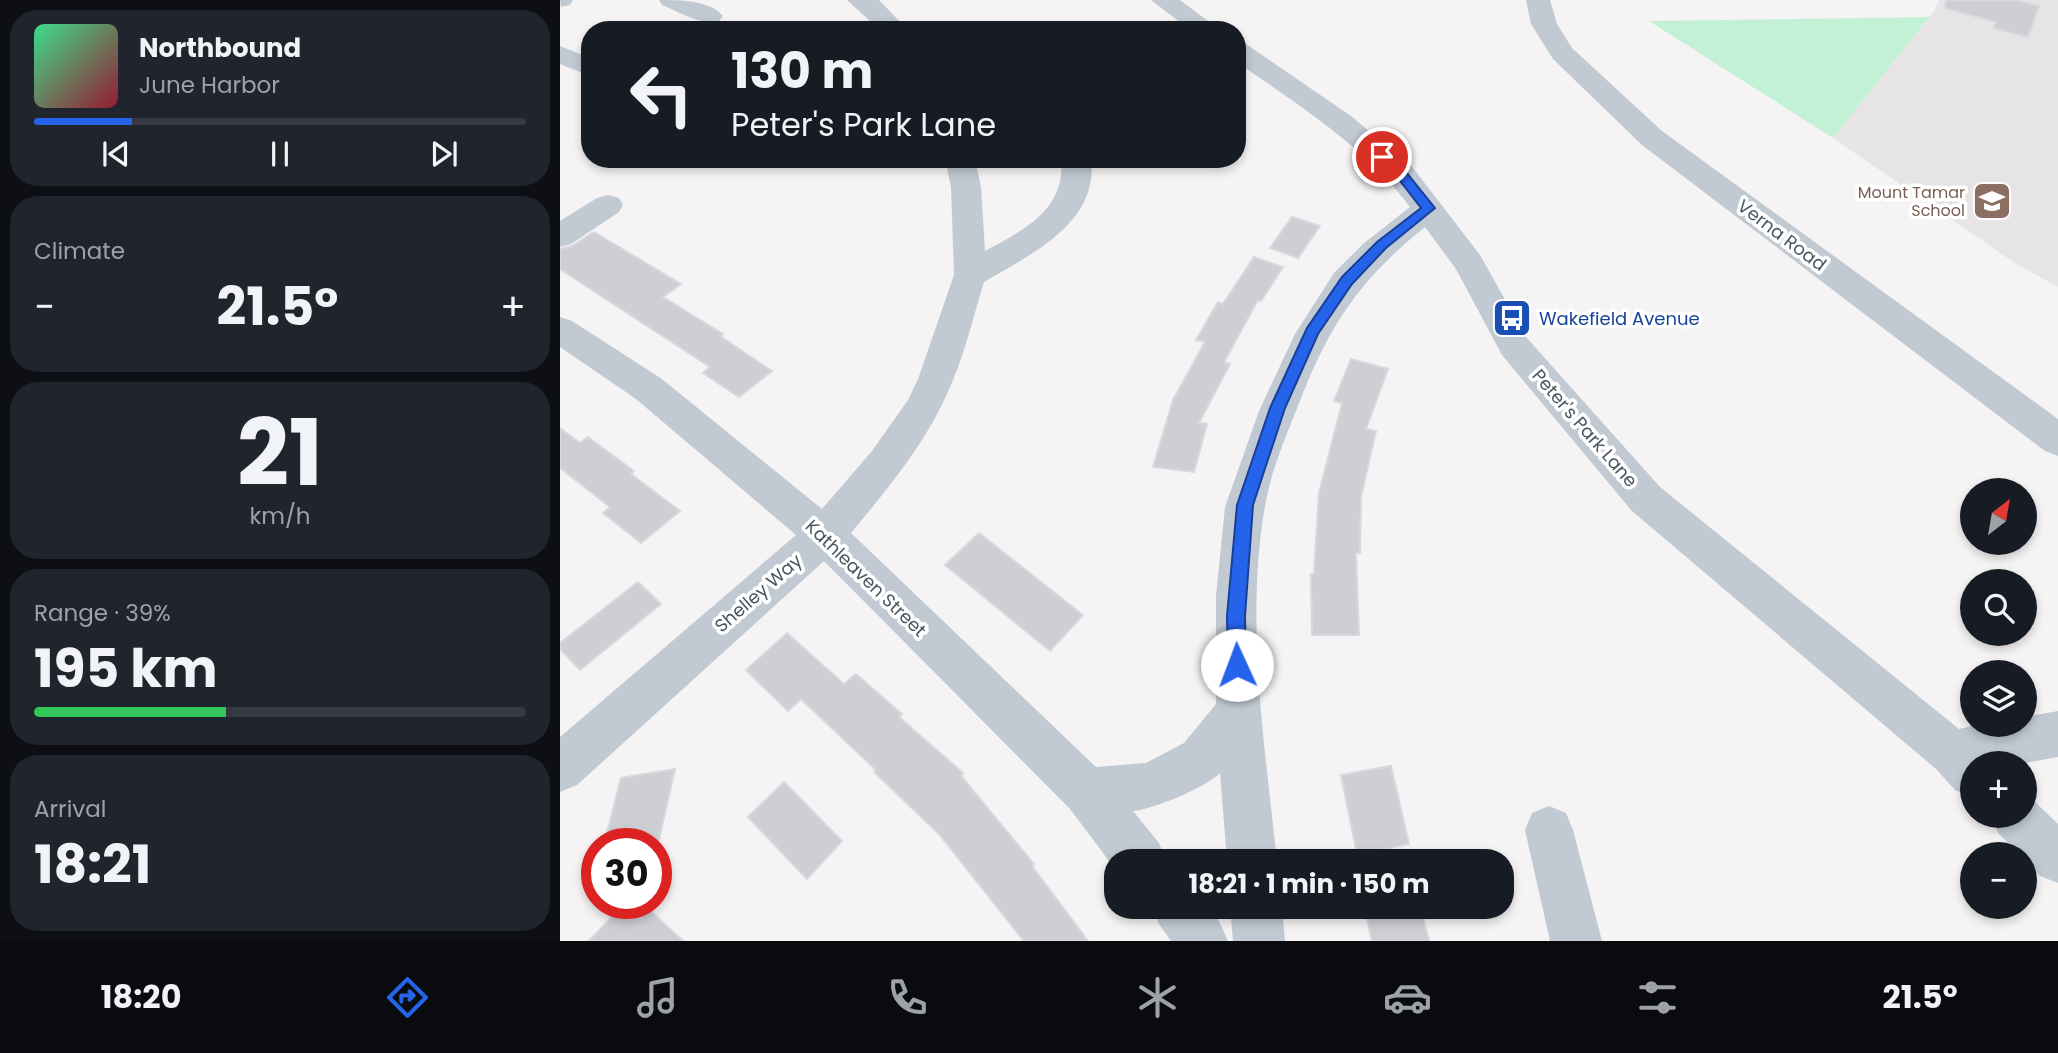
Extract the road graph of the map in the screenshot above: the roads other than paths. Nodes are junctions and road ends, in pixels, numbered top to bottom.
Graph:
1 (671, 0) edge
2 (859, 0) edge
3 (1163, 0) edge
4 (1538, 0) edge
5 (710, 16) dead end
6 (886, 21) edge
7 (1194, 21) edge
8 (560, 54) edge
9 (1246, 56) edge
10 (581, 64) edge
11 (963, 168) edge
12 (1079, 168) edge
13 (608, 205) dead end
14 (1429, 208) junction
15 (560, 236) edge
16 (970, 275) junction
17 (560, 330) edge
18 (2058, 440) edge
19 (825, 535) junction
20 (1238, 713) junction
21 (2058, 734) edge
22 (2002, 751) edge
23 (1960, 761) edge
24 (560, 768) edge
25 (1087, 792) junction
26 (2027, 828) edge
27 (1549, 830) dead end
28 (1132, 849) edge
29 (1251, 849) edge
30 (2058, 858) edge
31 (1186, 919) edge
32 (1257, 919) edge
33 (1202, 941) edge
34 (1259, 941) edge
35 (1576, 941) edge

1 - 5 street
2 - 6 street
3 - 7 street
4 - 18 street, Verna Road
8 - 10 street
9 - 14 street, Peter's Park Lane
11 - 16 street, Shelley Way
12 - 16 street
13 - 15 street
14 - 20 street
14 - 23 street, Peter's Park Lane
16 - 19 street, Shelley Way
17 - 19 street, Kathleaven Street
19 - 24 street, Shelley Way
19 - 25 street, Kathleaven Street
20 - 25 street
20 - 29 street
21 - 22 street
25 - 28 street, Kathleaven Street
26 - 30 street
27 - 35 street
31 - 33 street
32 - 34 street

